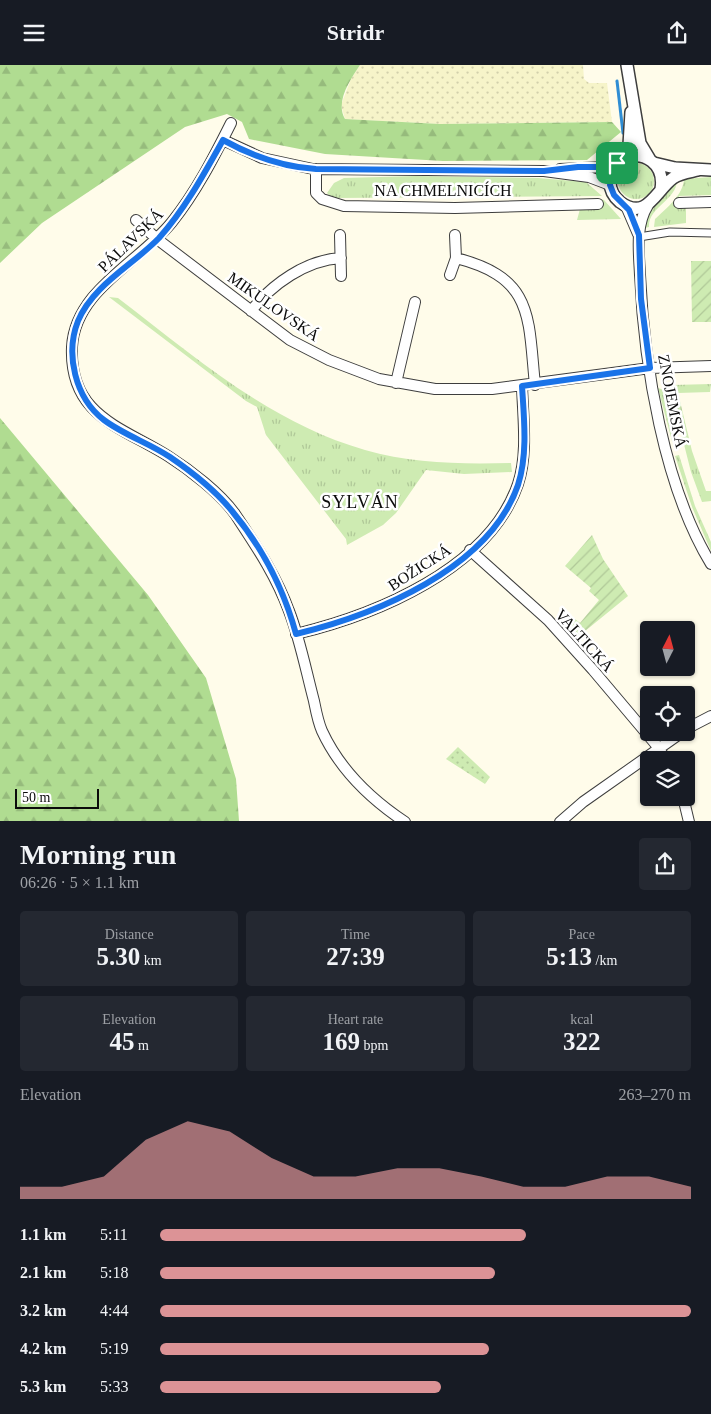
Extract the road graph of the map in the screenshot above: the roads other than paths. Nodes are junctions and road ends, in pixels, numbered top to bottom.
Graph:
1 (627, 65) edge
2 (632, 100) junction
3 (231, 123) dead end
4 (223, 140) junction
5 (620, 161) junction
6 (652, 161) junction
7 (316, 169) junction
8 (698, 170) junction
9 (711, 170) edge
10 (544, 171) junction
11 (610, 185) junction
12 (661, 189) junction
13 (711, 202) edge
14 (679, 203) dead end
15 (598, 204) dead end
16 (648, 205) junction
17 (626, 206) junction
18 (136, 220) dead end
19 (711, 233) edge
20 (340, 235) dead end
21 (455, 235) dead end
22 (639, 236) junction
23 (157, 239) junction
24 (341, 258) junction
25 (456, 258) junction
26 (450, 275) dead end
27 (341, 276) dead end
28 (415, 302) dead end
29 (251, 311) junction
30 (711, 367) edge
31 (650, 368) junction
32 (396, 383) junction
33 (535, 385) junction
34 (522, 386) junction
35 (470, 550) junction
36 (711, 564) edge
37 (296, 634) junction
38 (711, 716) edge
39 (695, 724) edge
40 (668, 741) edge
41 (658, 747) junction
42 (660, 751) edge
43 (685, 806) edge
44 (405, 821) edge
45 (560, 821) edge
46 (688, 821) edge

1 - 2 street
2 - 5 street
2 - 6 street
3 - 4 street, PÁLAVSKÁ
4 - 7 street, NA CHMELNICÍCH
4 - 23 street, PÁLAVSKÁ
5 - 6 street, NA CHMELNICÍCH
5 - 10 street, NA CHMELNICÍCH
5 - 11 street
6 - 8 street, NA CHMELNICÍCH
6 - 12 street
7 - 10 street, NA CHMELNICÍCH
7 - 15 street, NA CHMELNICÍCH
8 - 9 street, NA CHMELNICÍCH
8 - 12 street, NA CHMELNICÍCH
10 - 11 street, NA CHMELNICÍCH
11 - 17 street
12 - 16 street, NA CHMELNICÍCH
13 - 14 street
16 - 17 street
16 - 22 street, ZNOJEMSKÁ
17 - 22 street, ZNOJEMSKÁ
18 - 23 street, MIKULOVSKÁ
19 - 22 street
20 - 24 street
21 - 25 street
22 - 31 street, ZNOJEMSKÁ
23 - 29 street, MIKULOVSKÁ
23 - 37 street, PÁLAVSKÁ
24 - 27 street
24 - 29 street
25 - 26 street
25 - 33 street
28 - 32 street
29 - 32 street, MIKULOVSKÁ
30 - 31 street, MIKULOVSKÁ
31 - 33 street, MIKULOVSKÁ
31 - 36 street, ZNOJEMSKÁ
32 - 34 street, MIKULOVSKÁ
33 - 34 street, MIKULOVSKÁ
34 - 35 street, BOŽICKÁ
35 - 37 street, BOŽICKÁ
35 - 41 street, VALTICKÁ
37 - 44 street, PÁLAVSKÁ
38 - 39 street
40 - 41 street
41 - 42 street, VALTICKÁ
41 - 45 street
43 - 46 street

